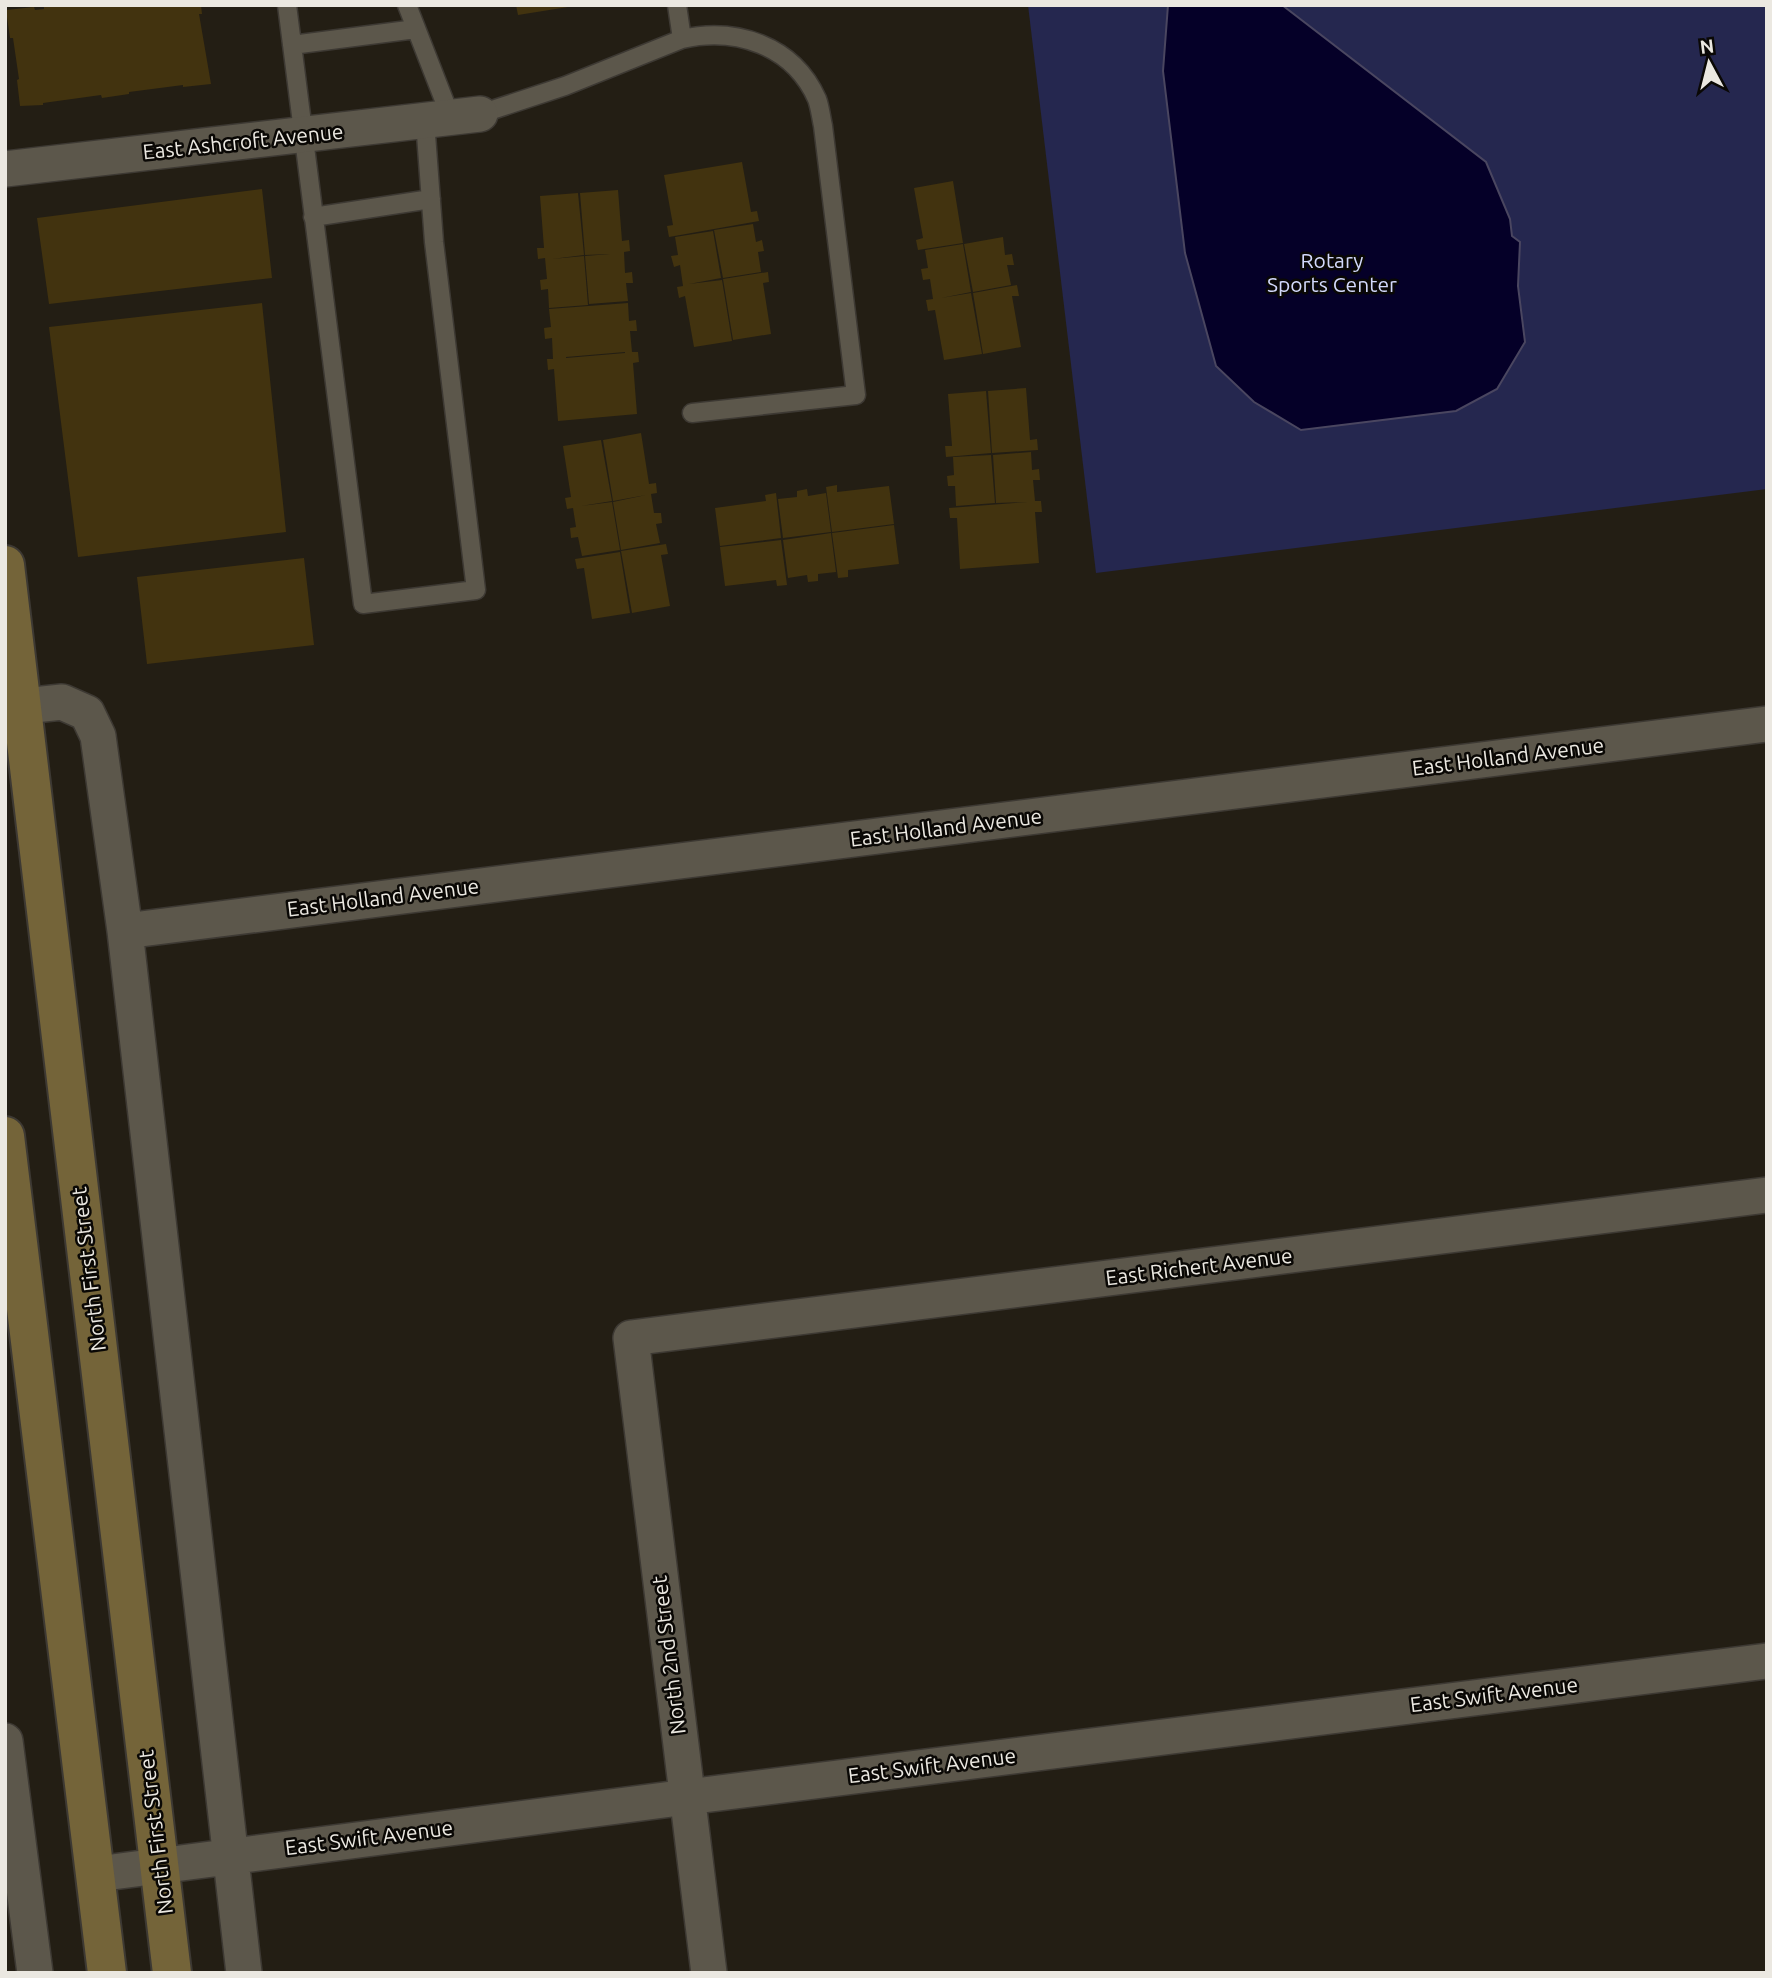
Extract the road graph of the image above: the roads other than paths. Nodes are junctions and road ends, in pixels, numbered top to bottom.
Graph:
1 (287, 5) edge
2 (407, 5) edge
3 (677, 5) edge
4 (416, 29) junction
5 (682, 39) junction
6 (292, 45) junction
7 (452, 118) junction
8 (303, 135) junction
9 (5, 169) edge
10 (431, 199) junction
11 (313, 217) junction
12 (692, 413) dead end
13 (5, 565) edge
14 (14, 707) edge
15 (1767, 724) edge
16 (125, 931) junction
17 (5, 1136) edge
18 (1767, 1195) edge
19 (631, 1338) joint
20 (1767, 1661) edge
21 (5, 1741) edge
22 (687, 1797) junction
23 (230, 1856) junction
24 (160, 1865) junction
25 (97, 1874) junction
26 (35, 1973) edge
27 (107, 1973) edge
28 (172, 1973) edge
29 (244, 1973) edge
30 (709, 1973) edge

1 - 6 lane
2 - 4 lane
3 - 5 lane
4 - 6 lane
4 - 7 lane
5 - 7 lane
5 - 12 lane
6 - 8 lane
7 - 8 street, East Ashcroft Avenue
7 - 10 lane
8 - 9 street, East Ashcroft Avenue
8 - 11 lane
10 - 11 lane
10 - 11 lane
13 - 14 main road, North First Street
14 - 16 street
14 - 24 main road, North First Street
15 - 16 street, East Holland Avenue
16 - 23 street
17 - 25 main road
18 - 19 street, East Richert Avenue
19 - 22 street, North 2nd Street
20 - 22 street, East Swift Avenue
21 - 26 street
22 - 23 street, East Swift Avenue
22 - 30 street, North 2nd Street
23 - 24 street, East Swift Avenue
23 - 29 street
24 - 25 street, East Swift Avenue
24 - 28 main road, North First Street
25 - 27 main road

